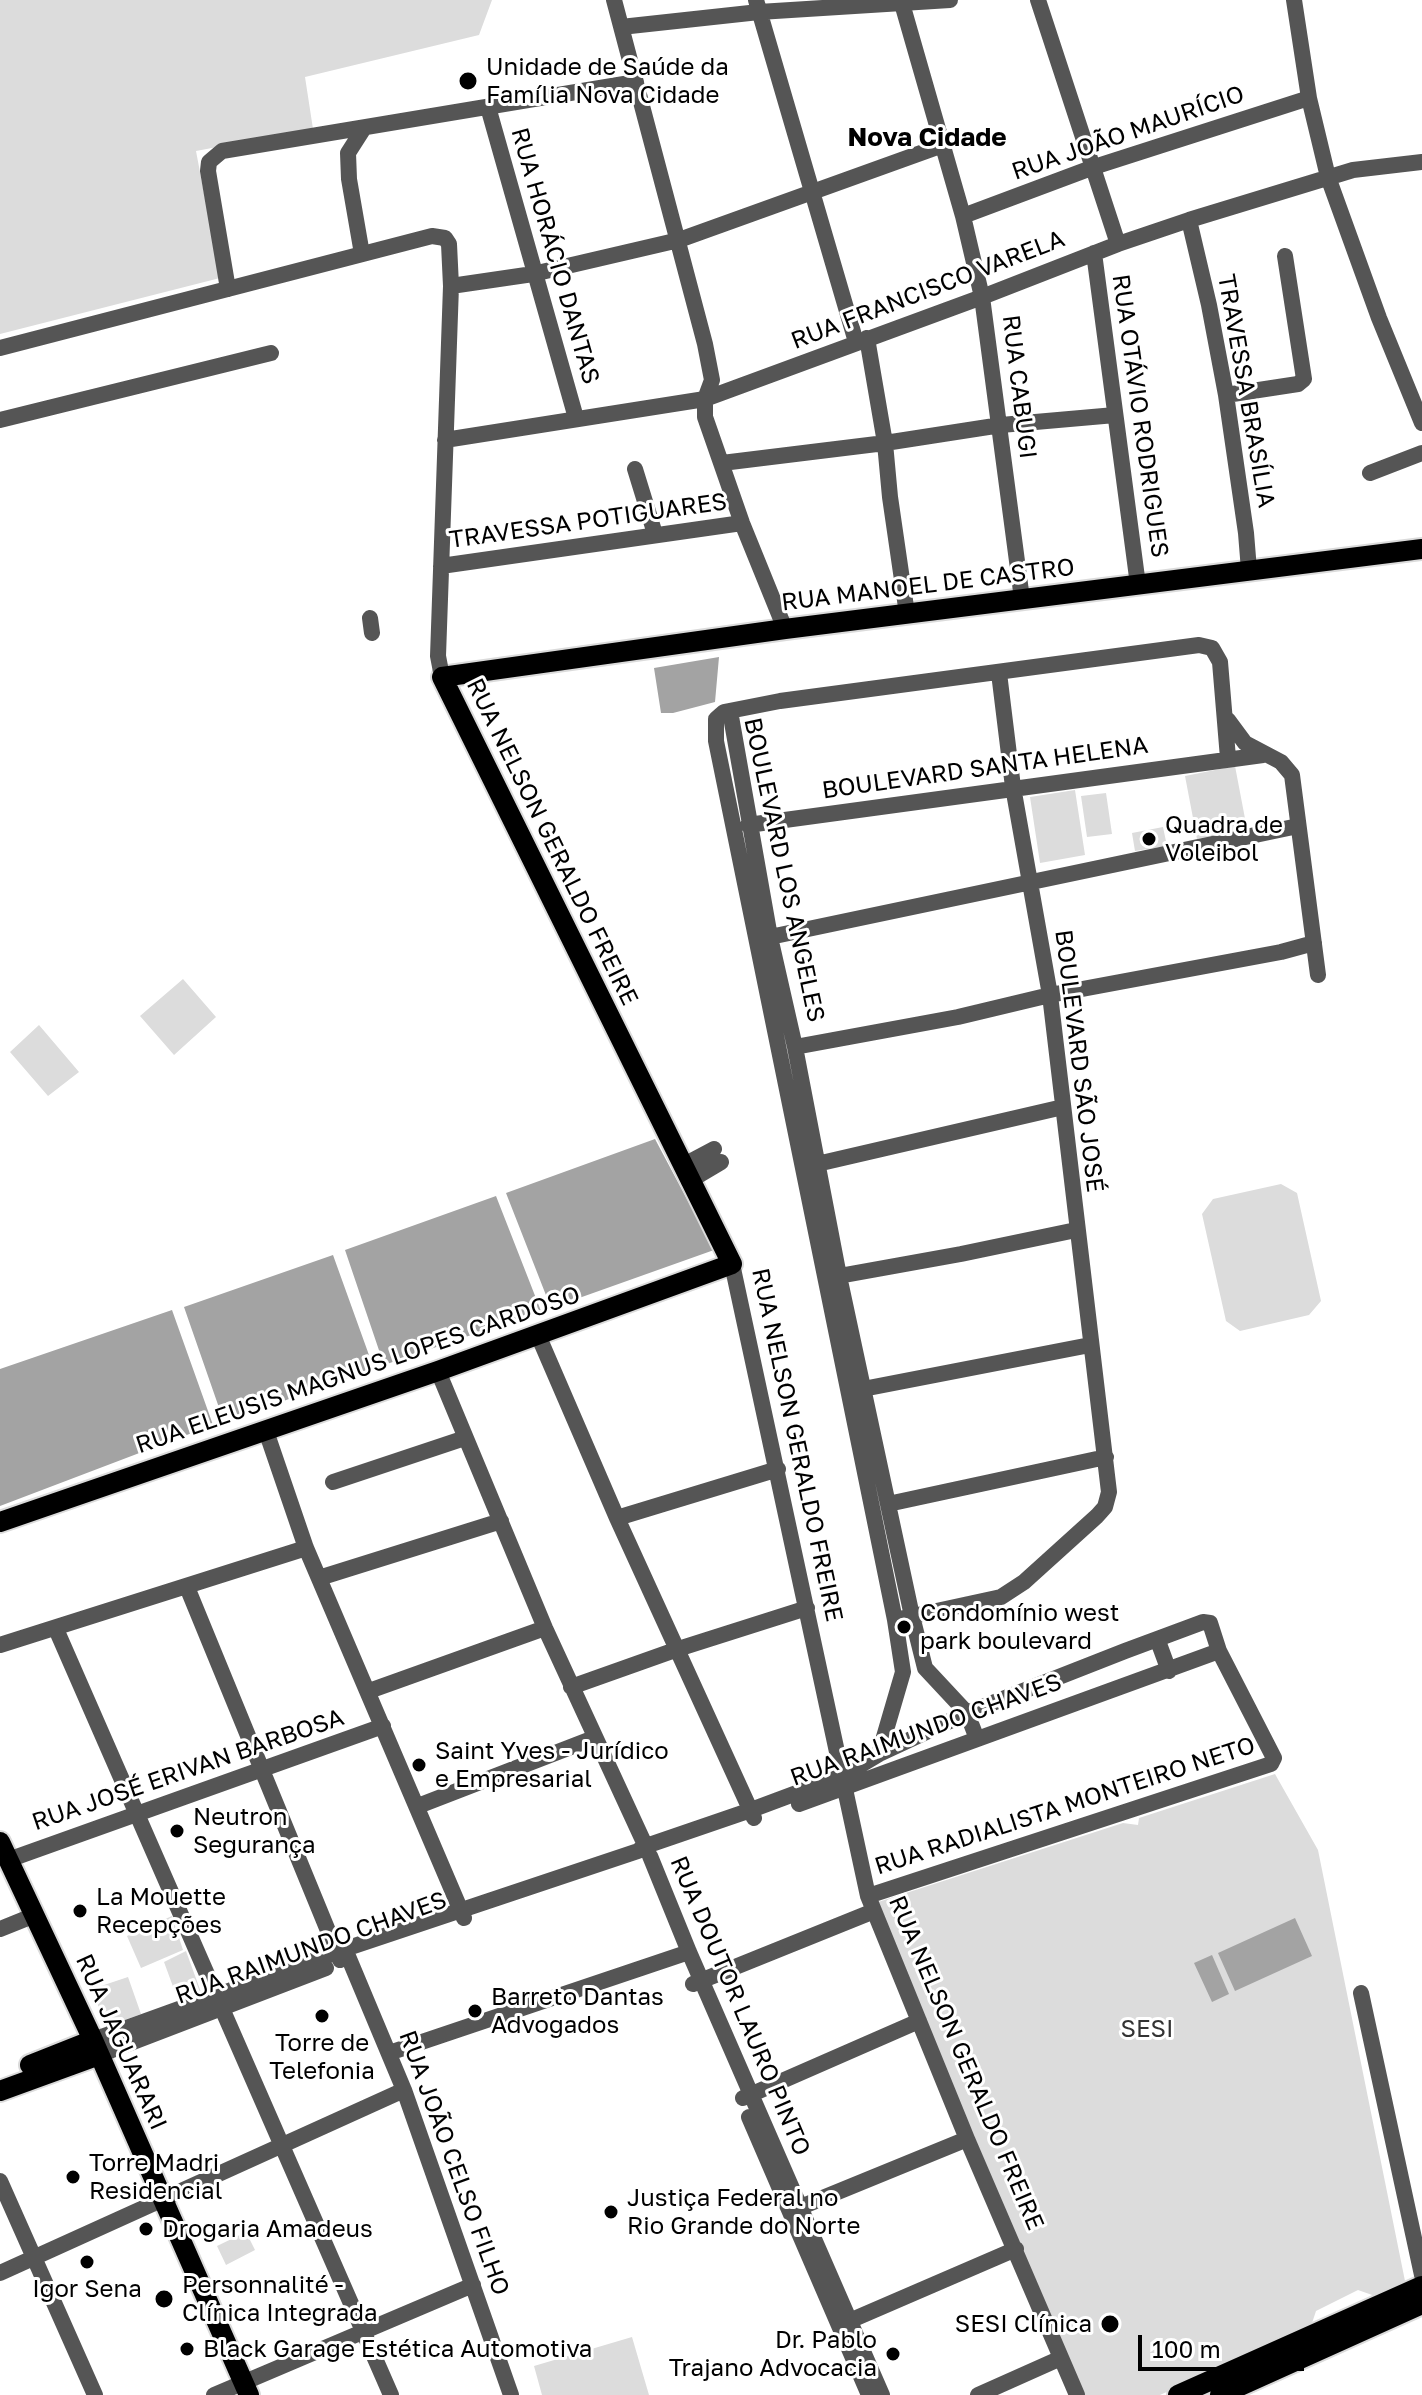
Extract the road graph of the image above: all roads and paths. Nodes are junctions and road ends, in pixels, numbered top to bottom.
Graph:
1 (614, 0) edge
2 (950, 0) edge
3 (1038, 0) edge
4 (1294, 0) edge
5 (902, 2) edge
6 (757, 6) edge
7 (621, 27) junction
8 (636, 82) junction
9 (1309, 98) junction
10 (488, 107) junction
11 (364, 128) junction
12 (943, 145) junction
13 (1422, 162) edge
14 (1094, 167) junction
15 (1328, 177) junction
16 (812, 194) junction
17 (963, 216) junction
18 (1189, 220) junction
19 (679, 240) junction
20 (1118, 244) junction
21 (1094, 253) junction
22 (362, 254) junction
23 (1285, 256) dead end
24 (533, 274) junction
25 (451, 286) junction
26 (228, 289) junction
27 (982, 297) junction
28 (862, 340) junction
29 (0, 348) edge
30 (271, 353) dead end
31 (1226, 395) junction
32 (705, 399) junction
33 (1115, 415) junction
34 (576, 418) junction
35 (0, 420) edge
36 (1422, 423) edge
37 (1001, 425) junction
38 (445, 440) junction
39 (885, 443) junction
40 (1422, 453) edge
41 (722, 463) junction
42 (635, 469) dead end
43 (1370, 473) dead end
44 (742, 523) junction
45 (655, 534) junction
46 (1422, 549) edge
47 (441, 566) junction
48 (1249, 570) junction
49 (1138, 585) junction
50 (1022, 599) junction
51 (907, 614) junction
52 (785, 629) junction
53 (999, 673) junction
54 (442, 677) junction
55 (1225, 715) junction
56 (1263, 755) junction
57 (728, 757) junction
58 (1228, 758) junction
59 (1013, 787) junction
60 (748, 825) junction
61 (1298, 826) junction
62 (1031, 882) junction
63 (770, 937) junction
64 (1314, 943) junction
65 (1318, 975) dead end
66 (1050, 995) junction
67 (795, 1047) junction
68 (794, 1086) junction
69 (1063, 1107) junction
70 (802, 1131) junction
71 (718, 1156) dead end
72 (817, 1164) junction
73 (686, 1173) junction
74 (1076, 1230) junction
75 (732, 1264) junction
76 (839, 1276) junction
77 (840, 1314) junction
78 (538, 1335) junction
79 (1090, 1345) junction
80 (848, 1356) junction
81 (438, 1371) junction
82 (863, 1389) junction
83 (266, 1431) junction
84 (465, 1438) junction
85 (1106, 1457) junction
86 (778, 1469) junction
87 (333, 1482) dead end
88 (888, 1504) junction
89 (617, 1518) junction
90 (501, 1521) junction
91 (0, 1522) edge
92 (306, 1548) junction
93 (319, 1578) junction
94 (187, 1587) junction
95 (807, 1608) junction
96 (912, 1616) junction
97 (895, 1620) junction
98 (545, 1628) junction
99 (56, 1629) junction
100 (1158, 1641) junction
101 (0, 1645) edge
102 (678, 1649) junction
103 (1219, 1651) junction
104 (925, 1668) junction
105 (1169, 1671) junction
106 (903, 1672) junction
107 (1066, 1675) junction
108 (571, 1687) junction
109 (369, 1691) junction
110 (1080, 1702) junction
111 (967, 1713) junction
112 (383, 1726) junction
113 (594, 1738) junction
114 (977, 1739) junction
115 (879, 1754) junction
116 (263, 1771) junction
117 (843, 1782) junction
118 (418, 1806) junction
119 (137, 1813) junction
120 (753, 1815) junction
121 (4, 1851) edge
122 (644, 1853) junction
123 (871, 1903) junction
124 (35, 1915) junction
125 (463, 1915) junction
126 (0, 1929) edge
127 (684, 1953) junction
128 (343, 1956) junction
129 (697, 1983) junction
130 (1361, 1993) dead end
131 (219, 2002) junction
132 (919, 2021) junction
133 (96, 2048) junction
134 (389, 2053) junction
135 (0, 2077) edge
136 (404, 2090) junction
137 (0, 2091) edge
138 (746, 2096) junction
139 (967, 2139) junction
140 (282, 2145) junction
141 (0, 2181) edge
142 (162, 2200) junction
143 (795, 2209) junction
144 (1416, 2217) edge
145 (1016, 2249) junction
146 (35, 2257) junction
147 (0, 2273) edge
148 (1422, 2275) edge
149 (473, 2285) junction
150 (1422, 2286) edge
151 (1422, 2304) edge
152 (844, 2324) junction
153 (363, 2331) junction
154 (1307, 2337) junction
155 (1061, 2358) junction
156 (1296, 2361) junction
157 (246, 2389) edge
158 (95, 2395) edge
159 (214, 2395) edge
160 (391, 2395) edge
161 (511, 2395) edge
162 (869, 2395) edge
163 (882, 2395) edge
164 (978, 2395) edge
165 (1077, 2395) edge
166 (1178, 2395) edge
167 (1220, 2395) edge

1 - 7 street
2 - 5 street
3 - 14 street, RUA OTÁVIO RODRIGUES
4 - 9 street
5 - 6 street
5 - 12 street, RUA CABUGI
6 - 7 street
6 - 16 street
7 - 8 street
8 - 10 street
8 - 19 street
9 - 14 street, RUA JOÃO MAURÍCIO
9 - 15 street
10 - 11 street
10 - 24 street, RUA HORÁCIO DANTAS
11 - 22 street
11 - 26 street
12 - 16 street
12 - 17 street, RUA CABUGI
13 - 15 street, RUA FRANCISCO VARELA
14 - 17 street, RUA JOÃO MAURÍCIO
14 - 20 street, RUA OTÁVIO RODRIGUES
15 - 18 street, RUA FRANCISCO VARELA
15 - 36 street
16 - 19 street
16 - 28 street
17 - 27 street, RUA CABUGI
18 - 20 street, RUA FRANCISCO VARELA
18 - 31 street, TRAVESSA BRASÍLIA
19 - 24 street
19 - 32 street
20 - 21 street, RUA FRANCISCO VARELA
21 - 27 street, RUA FRANCISCO VARELA
21 - 33 street, RUA OTÁVIO RODRIGUES
22 - 25 street, RUA NELSON GERALDO FREIRE
22 - 26 street
23 - 31 street
24 - 25 street
24 - 34 street, RUA HORÁCIO DANTAS
25 - 38 street, RUA NELSON GERALDO FREIRE
26 - 29 street
27 - 28 street, RUA FRANCISCO VARELA
27 - 37 street, RUA CABUGI
28 - 32 street, RUA FRANCISCO VARELA
28 - 39 street
30 - 35 street
31 - 48 street, TRAVESSA BRASÍLIA
32 - 34 street, RUA FRANCISCO VARELA
32 - 41 street
33 - 37 street
33 - 49 street, RUA OTÁVIO RODRIGUES
34 - 38 street, RUA FRANCISCO VARELA
37 - 39 street
37 - 50 street, RUA CABUGI
38 - 47 street, RUA NELSON GERALDO FREIRE
39 - 41 street
39 - 51 street
40 - 43 street
41 - 44 street
42 - 45 street
44 - 45 street, TRAVESSA POTIGUARES
44 - 52 street
45 - 47 street, TRAVESSA POTIGUARES
46 - 48 main road, RUA MANOEL DE CASTRO
47 - 54 street, RUA NELSON GERALDO FREIRE
48 - 49 main road, RUA MANOEL DE CASTRO
49 - 50 main road, RUA MANOEL DE CASTRO
50 - 51 main road, RUA MANOEL DE CASTRO
51 - 52 main road, RUA MANOEL DE CASTRO
52 - 54 main road, RUA MANOEL DE CASTRO
53 - 55 street
53 - 57 street, BOULEVARD LOS ANGELES
53 - 59 street, BOULEVARD SÃO JOSÉ
54 - 73 main road, RUA NELSON GERALDO FREIRE
55 - 56 street
55 - 58 street
56 - 58 street, BOULEVARD SANTA HELENA
56 - 61 street
57 - 60 street, BOULEVARD LOS ANGELES
57 - 68 street, BOULEVARD LOS ANGELES
58 - 59 street, BOULEVARD SANTA HELENA
59 - 60 street, BOULEVARD SANTA HELENA
59 - 62 street, BOULEVARD SÃO JOSÉ
60 - 63 street, BOULEVARD LOS ANGELES
61 - 62 street
61 - 64 street
62 - 63 street
62 - 66 street, BOULEVARD SÃO JOSÉ
63 - 67 street, BOULEVARD LOS ANGELES
64 - 65 street
64 - 66 street
66 - 67 street
66 - 69 street, BOULEVARD SÃO JOSÉ
67 - 68 street, BOULEVARD LOS ANGELES
68 - 70 street, BOULEVARD LOS ANGELES
69 - 72 street
69 - 74 street, BOULEVARD SÃO JOSÉ
70 - 72 street, BOULEVARD LOS ANGELES
70 - 77 street, BOULEVARD LOS ANGELES
71 - 73 street
72 - 76 street, BOULEVARD LOS ANGELES
73 - 75 main road, RUA NELSON GERALDO FREIRE
74 - 76 street
74 - 79 street, BOULEVARD SÃO JOSÉ
75 - 78 main road, RUA ELEUSIS MAGNUS LOPES CARDOSO
75 - 86 street, RUA NELSON GERALDO FREIRE
76 - 77 street, BOULEVARD LOS ANGELES
77 - 80 street, BOULEVARD LOS ANGELES
78 - 81 main road, RUA ELEUSIS MAGNUS LOPES CARDOSO
78 - 89 street
79 - 82 street
79 - 85 street, BOULEVARD SÃO JOSÉ
80 - 82 street, BOULEVARD LOS ANGELES
80 - 97 street, BOULEVARD LOS ANGELES
81 - 83 main road, RUA ELEUSIS MAGNUS LOPES CARDOSO
81 - 84 street, RUA DOUTOR LAURO PINTO
82 - 88 street, BOULEVARD LOS ANGELES
83 - 91 main road, RUA ELEUSIS MAGNUS LOPES CARDOSO
83 - 92 street
84 - 87 street
84 - 90 street, RUA DOUTOR LAURO PINTO
85 - 88 street
85 - 96 street, BOULEVARD SÃO JOSÉ
86 - 89 street
86 - 95 street, RUA NELSON GERALDO FREIRE
88 - 96 street, BOULEVARD LOS ANGELES
89 - 102 street
90 - 93 street
90 - 98 street, RUA DOUTOR LAURO PINTO
92 - 93 street
92 - 94 street
93 - 109 street
94 - 99 street
94 - 116 street, RUA JOÃO CELSO FILHO
95 - 102 street
95 - 117 street, RUA NELSON GERALDO FREIRE
96 - 97 street, BOULEVARD SÃO JOSÉ
96 - 104 street, BOULEVARD LOS ANGELES
97 - 106 street, BOULEVARD LOS ANGELES
98 - 108 street, RUA DOUTOR LAURO PINTO
98 - 109 street
99 - 101 street
99 - 119 street
100 - 103 street, RUA RAIMUNDO CHAVES
100 - 105 street
100 - 107 street, RUA RAIMUNDO CHAVES
102 - 108 street
102 - 120 street
103 - 105 street, RUA RAIMUNDO CHAVES
103 - 123 street, RUA RADIALISTA MONTEIRO NETO
104 - 106 street
104 - 111 street, BOULEVARD LOS ANGELES
105 - 110 street, RUA RAIMUNDO CHAVES
106 - 115 street, BOULEVARD LOS ANGELES
107 - 110 street
107 - 111 street, RUA RAIMUNDO CHAVES
108 - 113 street, RUA DOUTOR LAURO PINTO
109 - 112 street
110 - 114 street, RUA RAIMUNDO CHAVES
111 - 114 street, BOULEVARD LOS ANGELES
111 - 115 street, RUA RAIMUNDO CHAVES
112 - 116 street, RUA JOSÉ ERIVAN BARBOSA
112 - 118 street
113 - 118 street
113 - 122 street, RUA DOUTOR LAURO PINTO
114 - 117 street, RUA RAIMUNDO CHAVES
115 - 117 street, RUA RAIMUNDO CHAVES
116 - 119 street, RUA JOSÉ ERIVAN BARBOSA
116 - 128 street, RUA JOÃO CELSO FILHO
117 - 120 street, RUA RAIMUNDO CHAVES
117 - 123 street, RUA NELSON GERALDO FREIRE
118 - 125 street
119 - 121 street, RUA JOSÉ ERIVAN BARBOSA
119 - 131 street
120 - 122 street, RUA RAIMUNDO CHAVES
121 - 124 main road, RUA JAGUARARI
122 - 125 street, RUA RAIMUNDO CHAVES
122 - 127 street, RUA DOUTOR LAURO PINTO
123 - 129 street, RUA RADIALISTA MONTEIRO NETO
123 - 132 street, RUA NELSON GERALDO FREIRE
124 - 126 street
124 - 133 main road, RUA JAGUARARI
125 - 128 street, RUA RAIMUNDO CHAVES
127 - 129 street, RUA DOUTOR LAURO PINTO
127 - 134 street
128 - 131 street, RUA RAIMUNDO CHAVES
128 - 134 street, RUA JOÃO CELSO FILHO
129 - 138 street, RUA DOUTOR LAURO PINTO
130 - 144 street
131 - 133 street, RUA RAIMUNDO CHAVES
131 - 140 street
132 - 138 street
132 - 139 street, RUA NELSON GERALDO FREIRE
133 - 135 main road, RUA RAIMUNDO CHAVES
133 - 137 main road, RUA RAIMUNDO CHAVES
133 - 142 main road, RUA JAGUARARI
134 - 136 street, RUA JOÃO CELSO FILHO
136 - 140 street
136 - 149 street, RUA JOÃO CELSO FILHO
138 - 143 street, RUA DOUTOR LAURO PINTO
139 - 143 street
139 - 145 street, RUA NELSON GERALDO FREIRE
140 - 142 street
140 - 153 street
141 - 146 street
142 - 146 street
142 - 157 main road, RUA JAGUARARI
143 - 152 street, RUA DOUTOR LAURO PINTO
144 - 148 street
145 - 152 street
145 - 155 street, RUA NELSON GERALDO FREIRE
146 - 147 street
146 - 158 street
149 - 153 street
149 - 161 street, RUA JOÃO CELSO FILHO
150 - 154 main road
151 - 156 main road
152 - 162 street, RUA DOUTOR LAURO PINTO
152 - 163 street, RUA DOUTOR LAURO PINTO
153 - 157 street
153 - 160 street
154 - 156 main road
154 - 166 main road
155 - 164 street
155 - 165 street, RUA NELSON GERALDO FREIRE
156 - 167 main road
157 - 159 street

